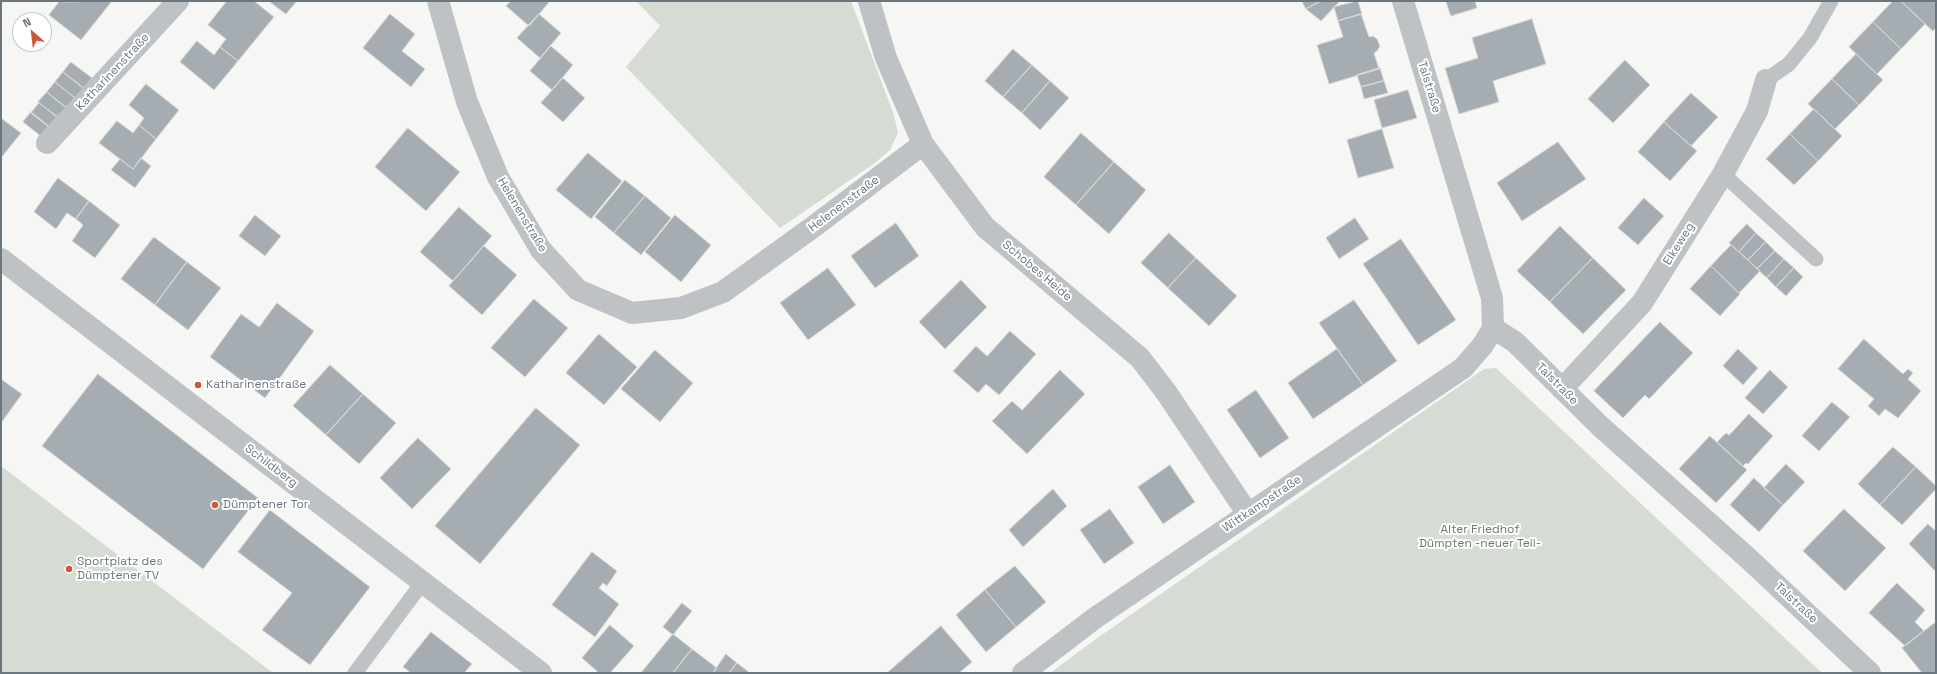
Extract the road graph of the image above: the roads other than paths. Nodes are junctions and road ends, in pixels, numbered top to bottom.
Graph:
1 (178, 1) edge
2 (438, 1) edge
3 (869, 1) edge
4 (1403, 1) edge
5 (1831, 1) edge
6 (1766, 80) joint
7 (47, 143) dead end
8 (923, 144) junction
9 (1724, 174) junction
10 (1, 259) edge
11 (1816, 259) dead end
12 (1493, 328) junction
13 (1562, 389) junction
14 (1248, 514) junction
15 (423, 582) junction
16 (355, 673) edge
17 (541, 673) edge
18 (1023, 673) edge
19 (1870, 673) edge

1 - 7 street, Katharinenstraße
2 - 8 street, Helenenstraße
3 - 8 street, Schobes Heide
4 - 12 street, Talstraße
5 - 6 lane
6 - 9 street, Elkeweg
8 - 14 street, Schobes Heide
9 - 11 lane
9 - 13 street, Elkeweg
10 - 15 street, Schildberg
12 - 13 street, Talstraße
12 - 14 street, Wittkampstraße
13 - 19 street, Talstraße
14 - 18 street, Wittkampstraße
15 - 16 lane
15 - 17 street, Schildberg

